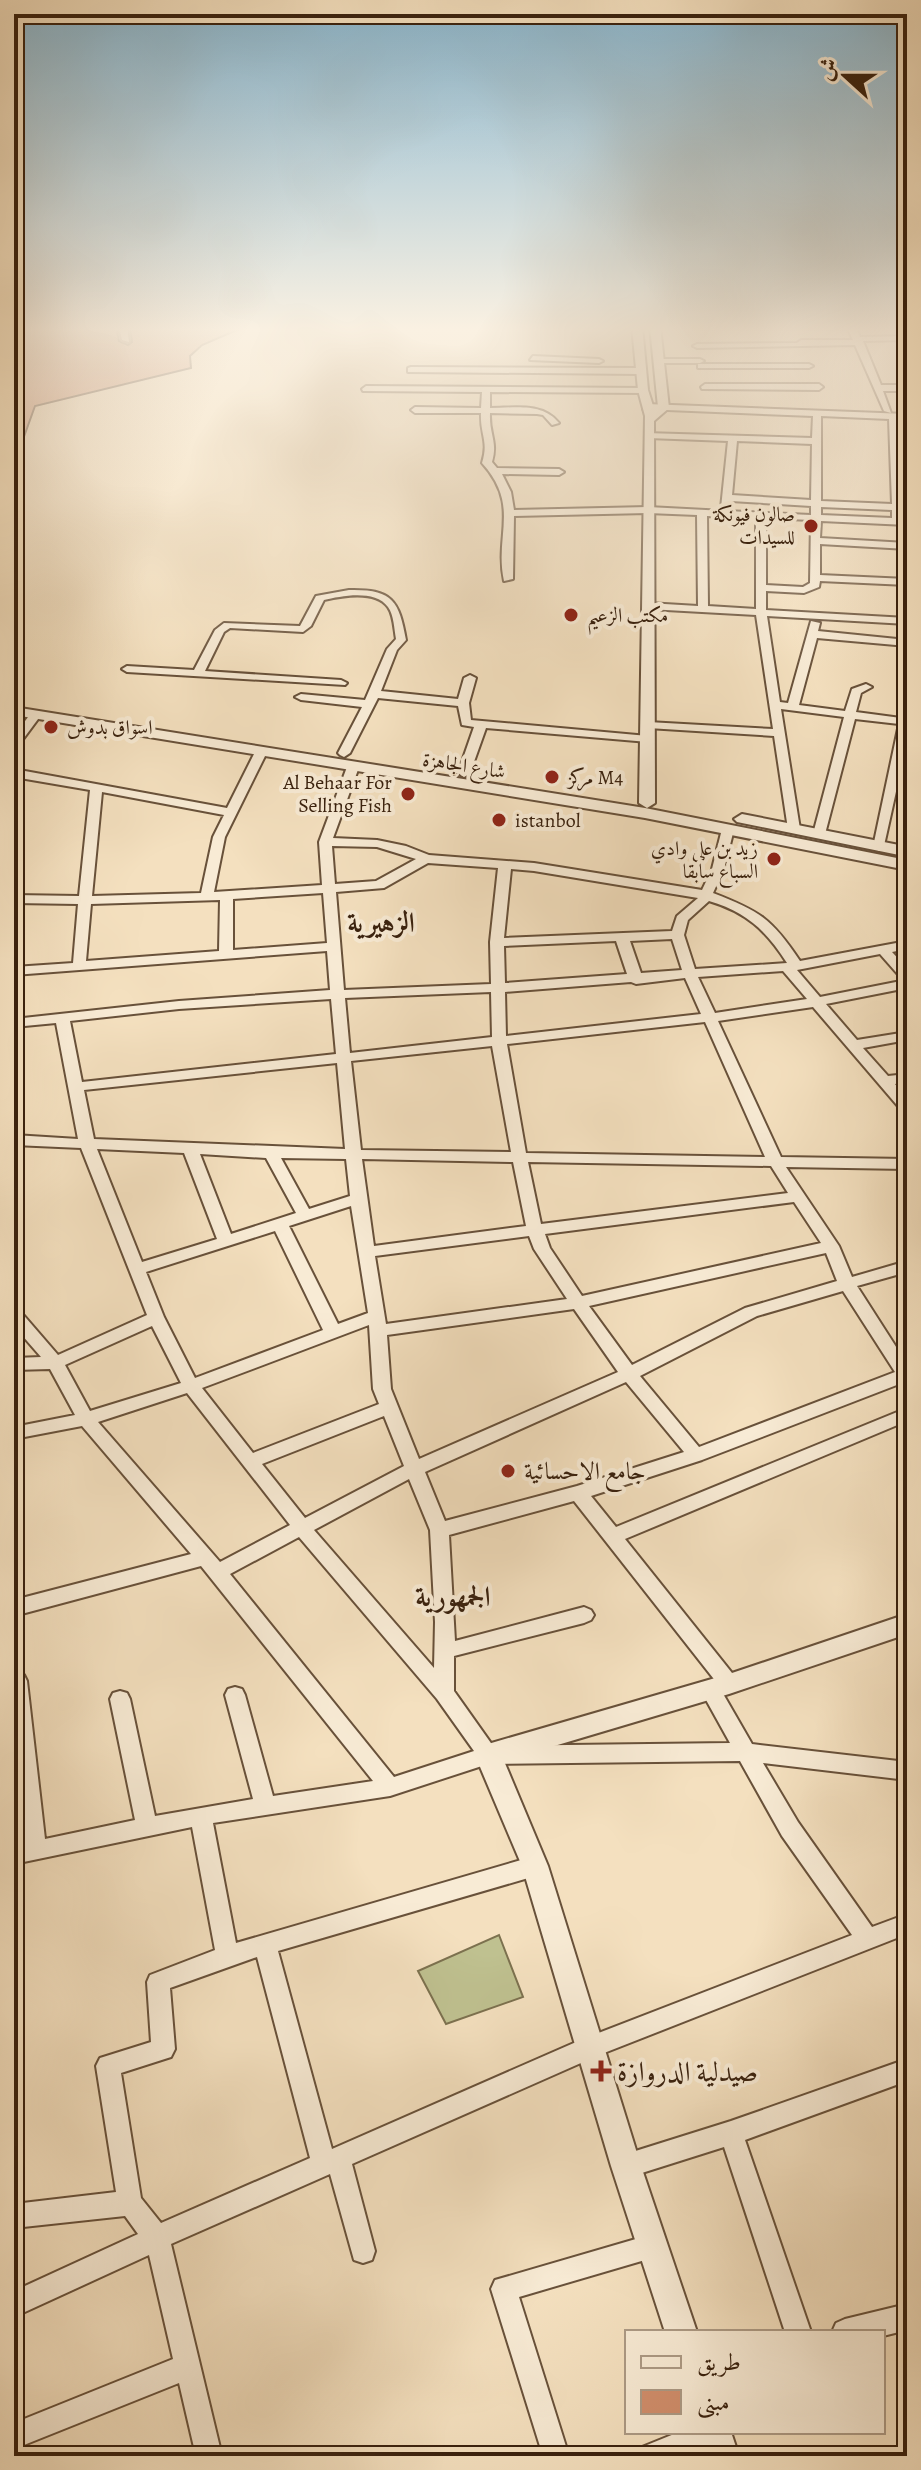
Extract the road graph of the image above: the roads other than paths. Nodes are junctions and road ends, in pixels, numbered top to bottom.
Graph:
1 (490, 441) edge
2 (648, 441) edge
3 (733, 441) edge
4 (816, 441) edge
5 (894, 441) edge
6 (497, 471) junction
7 (559, 472) dead end
8 (727, 498) junction
9 (817, 503) junction
10 (902, 508) edge
11 (648, 510) junction
12 (702, 512) junction
13 (509, 513) junction
14 (726, 513) junction
15 (761, 515) junction
16 (817, 518) junction
17 (902, 522) edge
18 (815, 541) junction
19 (907, 546) edge
20 (815, 578) junction
21 (508, 579) dead end
22 (907, 582) edge
23 (760, 588) junction
24 (648, 606) junction
25 (703, 609) junction
26 (761, 612) junction
27 (817, 616) junction
28 (907, 621) edge
29 (813, 634) junction
30 (907, 643) edge
31 (127, 669) dead end
32 (198, 674) junction
33 (470, 678) dead end
34 (341, 683) dead end
35 (866, 687) dead end
36 (301, 697) dead end
37 (14, 698) edge
38 (371, 699) junction
39 (463, 703) junction
40 (777, 705) junction
41 (793, 707) junction
42 (14, 711) edge
43 (35, 715) junction
44 (850, 715) junction
45 (907, 715) edge
46 (906, 722) edge
47 (481, 725) junction
48 (648, 732) junction
49 (780, 733) junction
50 (14, 744) edge
51 (261, 752) junction
52 (348, 760) junction
53 (14, 773) edge
54 (462, 779) junction
55 (96, 787) junction
56 (647, 803) junction
57 (230, 812) junction
58 (728, 829) junction
59 (794, 829) junction
60 (819, 834) junction
61 (325, 842) junction
62 (879, 847) junction
63 (907, 852) edge
64 (426, 859) junction
65 (907, 865) edge
66 (505, 866) junction
67 (328, 889) junction
68 (706, 895) junction
69 (207, 896) junction
70 (227, 896) junction
71 (14, 899) edge
72 (85, 900) junction
73 (677, 935) junction
74 (622, 938) junction
75 (497, 942) junction
76 (907, 945) edge
77 (333, 947) junction
78 (883, 950) junction
79 (226, 954) junction
80 (79, 966) junction
81 (792, 966) junction
82 (14, 971) edge
83 (690, 974) junction
84 (907, 976) edge
85 (636, 980) junction
86 (907, 984) edge
87 (498, 988) junction
88 (337, 994) junction
89 (816, 1002) junction
90 (707, 1018) junction
91 (63, 1020) junction
92 (14, 1023) edge
93 (907, 1036) edge
94 (499, 1042) junction
95 (853, 1045) junction
96 (344, 1058) junction
97 (907, 1078) edge
98 (886, 1081) junction
99 (74, 1087) junction
100 (907, 1108) edge
101 (14, 1140) edge
102 (87, 1144) junction
103 (191, 1151) junction
104 (271, 1153) junction
105 (356, 1155) junction
106 (520, 1156) junction
107 (776, 1163) junction
108 (907, 1164) edge
109 (800, 1196) junction
110 (358, 1199) junction
111 (305, 1216) junction
112 (280, 1224) junction
113 (536, 1232) junction
114 (226, 1242) junction
115 (831, 1246) junction
116 (366, 1252) junction
117 (907, 1266) edge
118 (139, 1269) junction
119 (846, 1283) junction
120 (578, 1303) junction
121 (14, 1315) edge
122 (156, 1317) junction
123 (377, 1323) junction
124 (333, 1332) junction
125 (55, 1363) junction
126 (14, 1364) edge
127 (629, 1374) junction
128 (906, 1376) edge
129 (191, 1386) junction
130 (387, 1408) junction
131 (907, 1414) edge
132 (86, 1419) junction
133 (14, 1433) edge
134 (696, 1455) junction
135 (251, 1461) junction
136 (414, 1469) junction
137 (578, 1493) junction
138 (303, 1529) junction
139 (439, 1530) junction
140 (613, 1536) junction
141 (211, 1565) junction
142 (14, 1608) edge
143 (584, 1615) dead end
144 (907, 1624) edge
145 (445, 1651) junction
146 (17, 1681) dead end
147 (719, 1687) junction
148 (444, 1693) junction
149 (235, 1695) dead end
150 (120, 1699) dead end
151 (745, 1752) junction
152 (488, 1755) junction
153 (907, 1771) edge
154 (390, 1787) junction
155 (265, 1806) junction
156 (201, 1816) junction
157 (147, 1827) junction
158 (36, 1850) junction
159 (14, 1855) edge
160 (535, 1866) junction
161 (907, 1924) edge
162 (867, 1938) junction
163 (265, 1945) junction
164 (227, 1956) junction
165 (591, 2047) junction
166 (907, 2070) edge
167 (731, 2133) junction
168 (331, 2161) junction
169 (626, 2166) junction
170 (130, 2203) junction
171 (14, 2216) edge
172 (157, 2238) junction
173 (653, 2246) junction
174 (363, 2251) dead end
175 (14, 2304) edge
176 (907, 2317) edge
177 (680, 2330) edge
178 (797, 2330) edge
179 (853, 2330) edge
180 (186, 2367) junction
181 (709, 2434) edge
182 (715, 2434) edge
183 (14, 2436) edge
184 (209, 2456) edge
185 (556, 2456) edge
186 (651, 2456) edge
187 (722, 2456) edge

1 - 6 street
2 - 11 street
3 - 8 street
4 - 9 street
5 - 10 street
6 - 7 street
6 - 13 street
8 - 9 street
8 - 14 street
9 - 10 street
9 - 16 street
10 - 17 street
11 - 12 street
11 - 13 street
11 - 24 street
12 - 14 street
12 - 25 street
13 - 21 street
14 - 15 street
15 - 16 street
15 - 23 street
16 - 17 street
16 - 18 street
18 - 19 street
18 - 20 street
20 - 22 street
20 - 23 street
23 - 26 street
24 - 25 street
24 - 48 street
25 - 26 street
26 - 27 street
26 - 40 street
27 - 28 street
27 - 29 street
29 - 30 street
29 - 41 street
31 - 32 street
32 - 34 street
32 - 38 street
33 - 39 street
35 - 44 street
36 - 38 street
37 - 52 street, شارع الجاهزة
38 - 39 street
38 - 52 street
39 - 47 street
40 - 41 street
40 - 49 street
41 - 44 street
42 - 43 street, شارع الجاهزة
43 - 50 street
43 - 51 street, شارع الجاهزة
44 - 46 street
44 - 60 street
45 - 46 street
46 - 62 street
47 - 48 street
47 - 54 street
48 - 49 street
48 - 56 street
49 - 59 street
51 - 52 street, شارع الجاهزة
51 - 57 street
52 - 54 street, شارع الجاهزة
52 - 61 street
53 - 55 street
54 - 56 street, شارع الجاهزة
54 - 58 street, شارع الجاهزة
55 - 57 street
55 - 72 street
56 - 59 street, شارع الجاهزة
57 - 69 street
58 - 65 street, شارع الجاهزة
58 - 68 street
59 - 60 street, شارع الجاهزة
60 - 62 street, شارع الجاهزة
61 - 64 street
61 - 67 street
62 - 63 street, شارع الجاهزة
64 - 66 street
64 - 67 street
66 - 68 street
66 - 75 street
67 - 70 street
67 - 77 street
68 - 73 street
68 - 81 street
69 - 70 street
69 - 72 street
70 - 79 street
71 - 72 street
72 - 80 street
73 - 74 street
73 - 83 street
74 - 75 street
74 - 85 street
75 - 87 street
76 - 78 street
77 - 79 street
77 - 88 street
78 - 81 street
78 - 84 street
79 - 80 street
80 - 82 street
81 - 83 street
81 - 89 street
83 - 85 street
83 - 90 street
85 - 87 street
86 - 89 street
87 - 88 street
87 - 94 street
88 - 91 street
88 - 96 street
89 - 90 street
89 - 95 street
90 - 94 street
90 - 107 street
91 - 92 street
91 - 99 street
93 - 95 street
94 - 96 street
94 - 106 street
95 - 98 street
96 - 99 street
96 - 105 street
97 - 98 street
98 - 100 street
99 - 102 street
101 - 102 street
102 - 103 street
102 - 118 street
103 - 104 street
103 - 114 street
104 - 105 street
104 - 111 street
105 - 106 street
105 - 110 street
106 - 107 street
106 - 113 street
107 - 108 street
107 - 109 street
109 - 113 street
109 - 115 street
110 - 111 street
110 - 116 street
111 - 112 street
112 - 114 street
112 - 124 street
113 - 116 street
113 - 120 street
114 - 118 street
115 - 119 street
115 - 120 street
116 - 123 street
117 - 119 street
118 - 122 street
119 - 127 street
119 - 128 street
120 - 123 street
120 - 127 street
121 - 125 street
122 - 125 street
122 - 129 street
123 - 124 street
123 - 130 street
124 - 129 street
125 - 126 street
125 - 132 street
127 - 134 street
127 - 136 street
128 - 134 street
129 - 132 street
129 - 135 street
130 - 135 street
130 - 136 street
131 - 140 street
132 - 133 street
132 - 141 street
134 - 137 street
135 - 138 street
136 - 138 street
136 - 139 street
137 - 139 street
137 - 140 street
138 - 141 street
138 - 148 street
139 - 145 street
140 - 147 street
141 - 142 street
141 - 154 street
143 - 145 street
144 - 147 street
145 - 148 street
146 - 158 street
147 - 151 street
147 - 152 street
148 - 152 street
149 - 155 street
150 - 157 street
151 - 152 street
151 - 153 street
151 - 162 street
152 - 154 street
152 - 160 street
154 - 155 street
155 - 156 street
156 - 157 street
156 - 164 street
157 - 158 street
158 - 159 street
160 - 163 street
160 - 165 street
161 - 162 street
162 - 165 street
163 - 164 street
163 - 168 street
164 - 170 street
165 - 168 street
165 - 169 street
166 - 167 street
167 - 169 street
167 - 178 street
168 - 172 street
168 - 174 street
169 - 173 street
170 - 171 street
170 - 172 street
172 - 175 street
172 - 180 street
173 - 177 street
173 - 185 street
176 - 179 street
180 - 183 street
180 - 184 street
181 - 186 street
182 - 187 street

